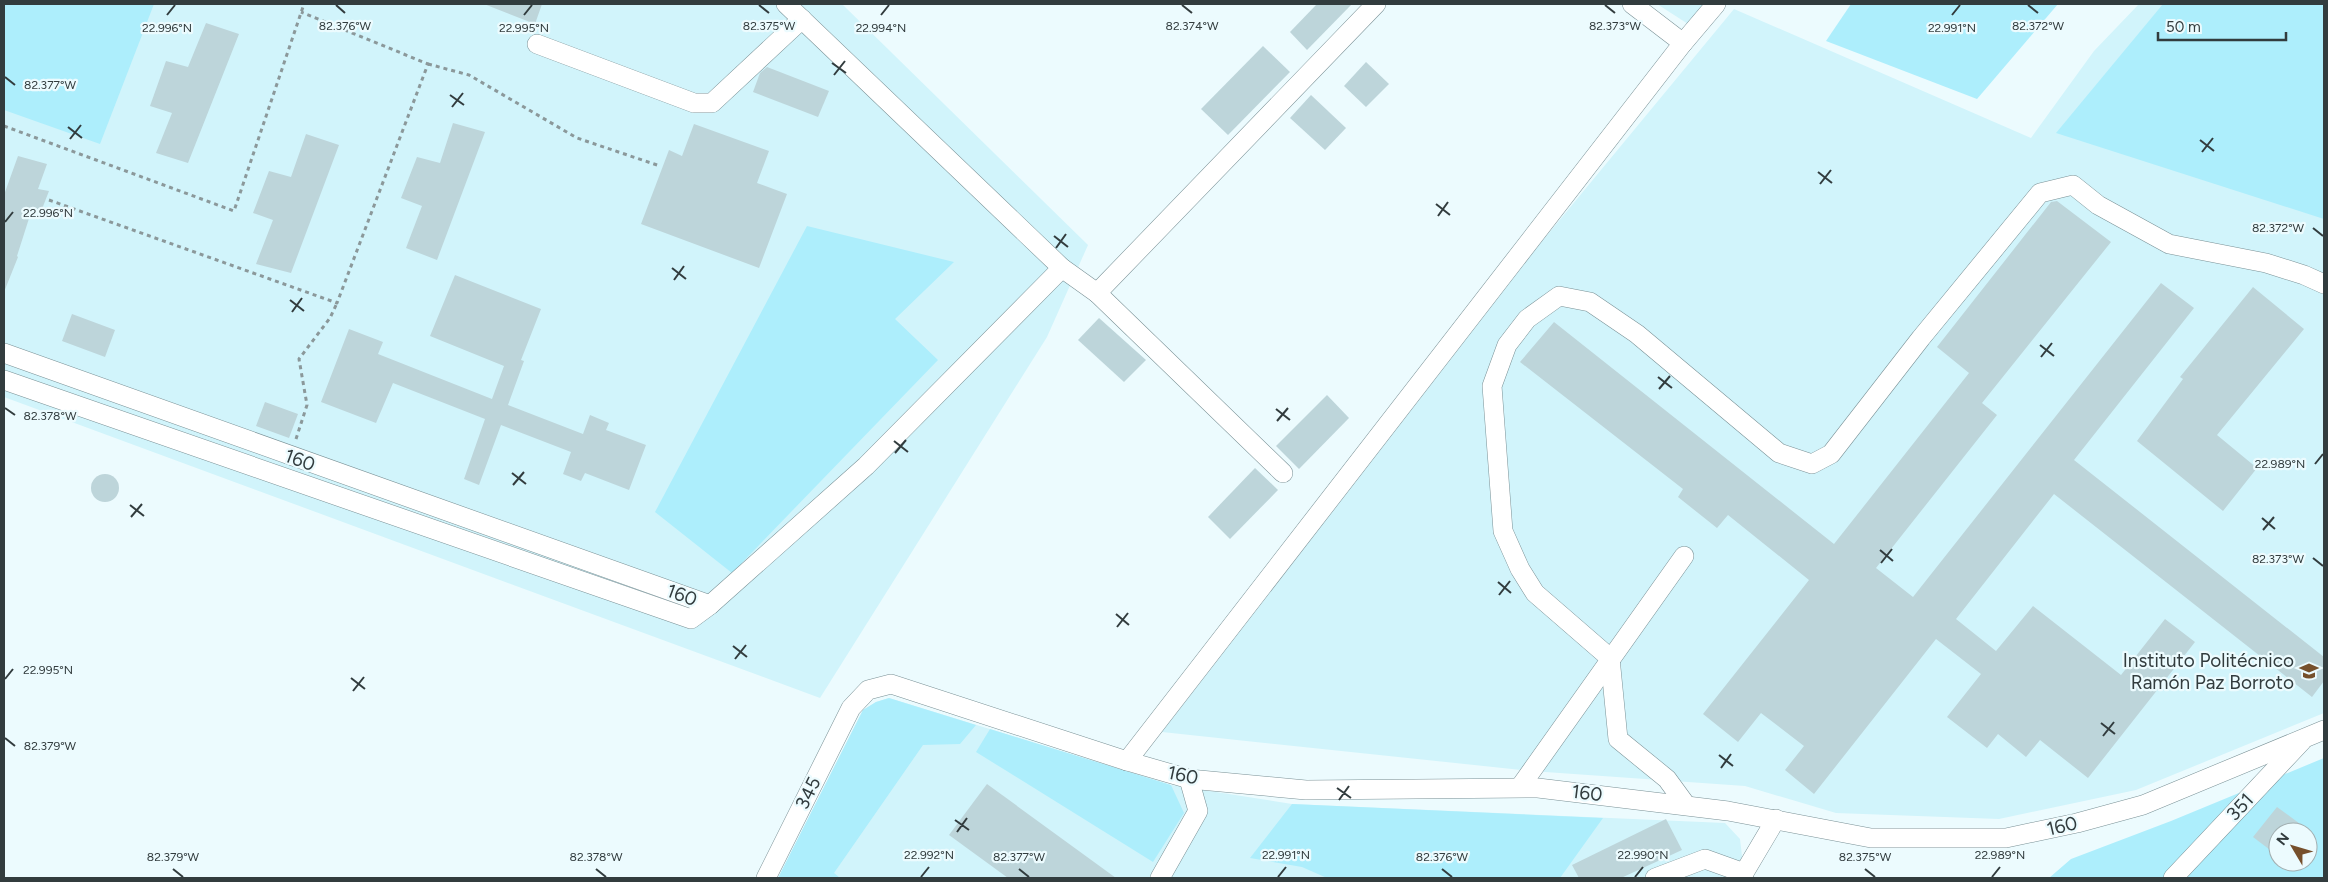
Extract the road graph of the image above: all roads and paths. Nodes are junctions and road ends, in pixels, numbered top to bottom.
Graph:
1 (304, 4) edge
2 (786, 4) edge
3 (1376, 4) edge
4 (1632, 4) edge
5 (1716, 4) edge
6 (302, 12) junction
7 (802, 19) junction
8 (1683, 43) junction
9 (537, 44) dead end
10 (428, 64) junction
11 (4, 126) edge
12 (660, 166) dead end
13 (49, 200) dead end
14 (1062, 268) junction
15 (2324, 284) edge
16 (1097, 293) junction
17 (338, 303) junction
18 (4, 353) edge
19 (4, 380) edge
20 (290, 456) junction
21 (1283, 474) dead end
22 (1684, 556) dead end
23 (710, 605) junction
24 (1610, 658) junction
25 (851, 708) joint
26 (2316, 732) edge
27 (1127, 761) junction
28 (1189, 779) junction
29 (1520, 787) junction
30 (1686, 805) junction
31 (1776, 819) junction
32 (1743, 876) edge
33 (766, 878) edge
34 (1160, 878) edge
35 (1655, 878) edge
36 (2173, 878) edge

1 - 6 path
2 - 7 street
3 - 16 street
4 - 8 street
5 - 8 street
6 - 10 path
6 - 11 path
7 - 9 street
7 - 14 street
8 - 27 street
10 - 12 path
10 - 17 path
13 - 17 path
14 - 16 street
14 - 23 street
15 - 24 street
16 - 21 street
17 - 20 path
18 - 20 street, 160
19 - 23 street, 160
20 - 23 street, 160
22 - 24 street
24 - 29 street
24 - 30 street
25 - 27 street, 160
25 - 33 street, 345
26 - 31 street, 160
26 - 36 street, 351
27 - 28 street, 160
28 - 29 street, 160
28 - 34 street
29 - 30 street, 160
30 - 31 street, 160
31 - 32 street
32 - 35 street

